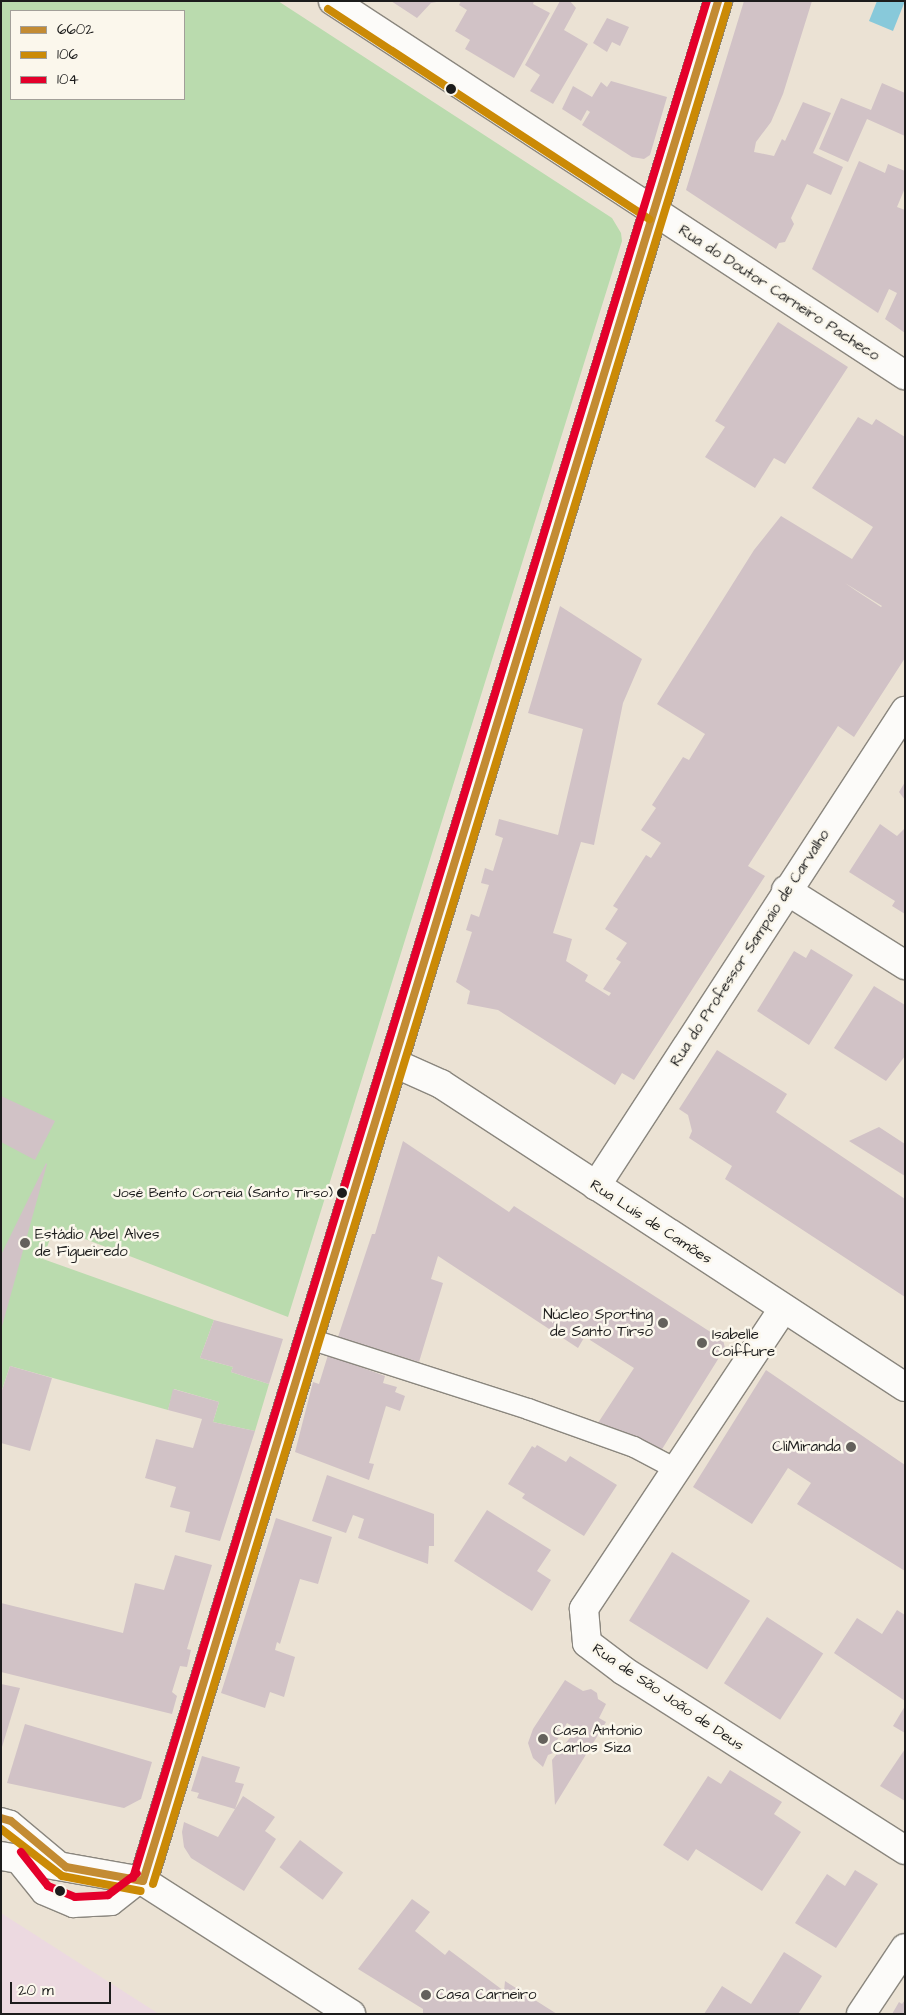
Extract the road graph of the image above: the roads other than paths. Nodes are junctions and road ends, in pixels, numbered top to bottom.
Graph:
1 (333, 1) edge
2 (718, 1) edge
3 (654, 211) junction
4 (905, 375) edge
5 (905, 711) edge
6 (786, 890) junction
7 (905, 965) edge
8 (394, 1063) junction
9 (596, 1186) junction
10 (783, 1309) junction
11 (310, 1339) junction
12 (905, 1387) edge
13 (676, 1469) junction
14 (1, 1818) edge
15 (905, 1850) edge
16 (7, 1857) edge
17 (66, 1867) junction
18 (143, 1881) junction
19 (905, 1948) edge
20 (351, 2014) edge
21 (861, 2014) edge

1 - 3 street, Rua do Doutor Carneiro Pacheco
2 - 3 street
3 - 4 street, Rua do Doutor Carneiro Pacheco
3 - 8 street
5 - 6 street, Rua do Professor Sampaio de Carvalho
6 - 7 street
6 - 9 street, Rua do Professor Sampaio de Carvalho
8 - 9 street, Rua Luís de Camões
8 - 11 street
9 - 10 street, Rua Luís de Camões
10 - 12 street, Rua Luís de Camões
10 - 13 street, Rua de São João de Deus
11 - 13 lane
11 - 18 street
13 - 15 street, Rua de São João de Deus
14 - 17 lane
16 - 17 street
16 - 18 lane
17 - 18 street
18 - 20 street
19 - 21 street

